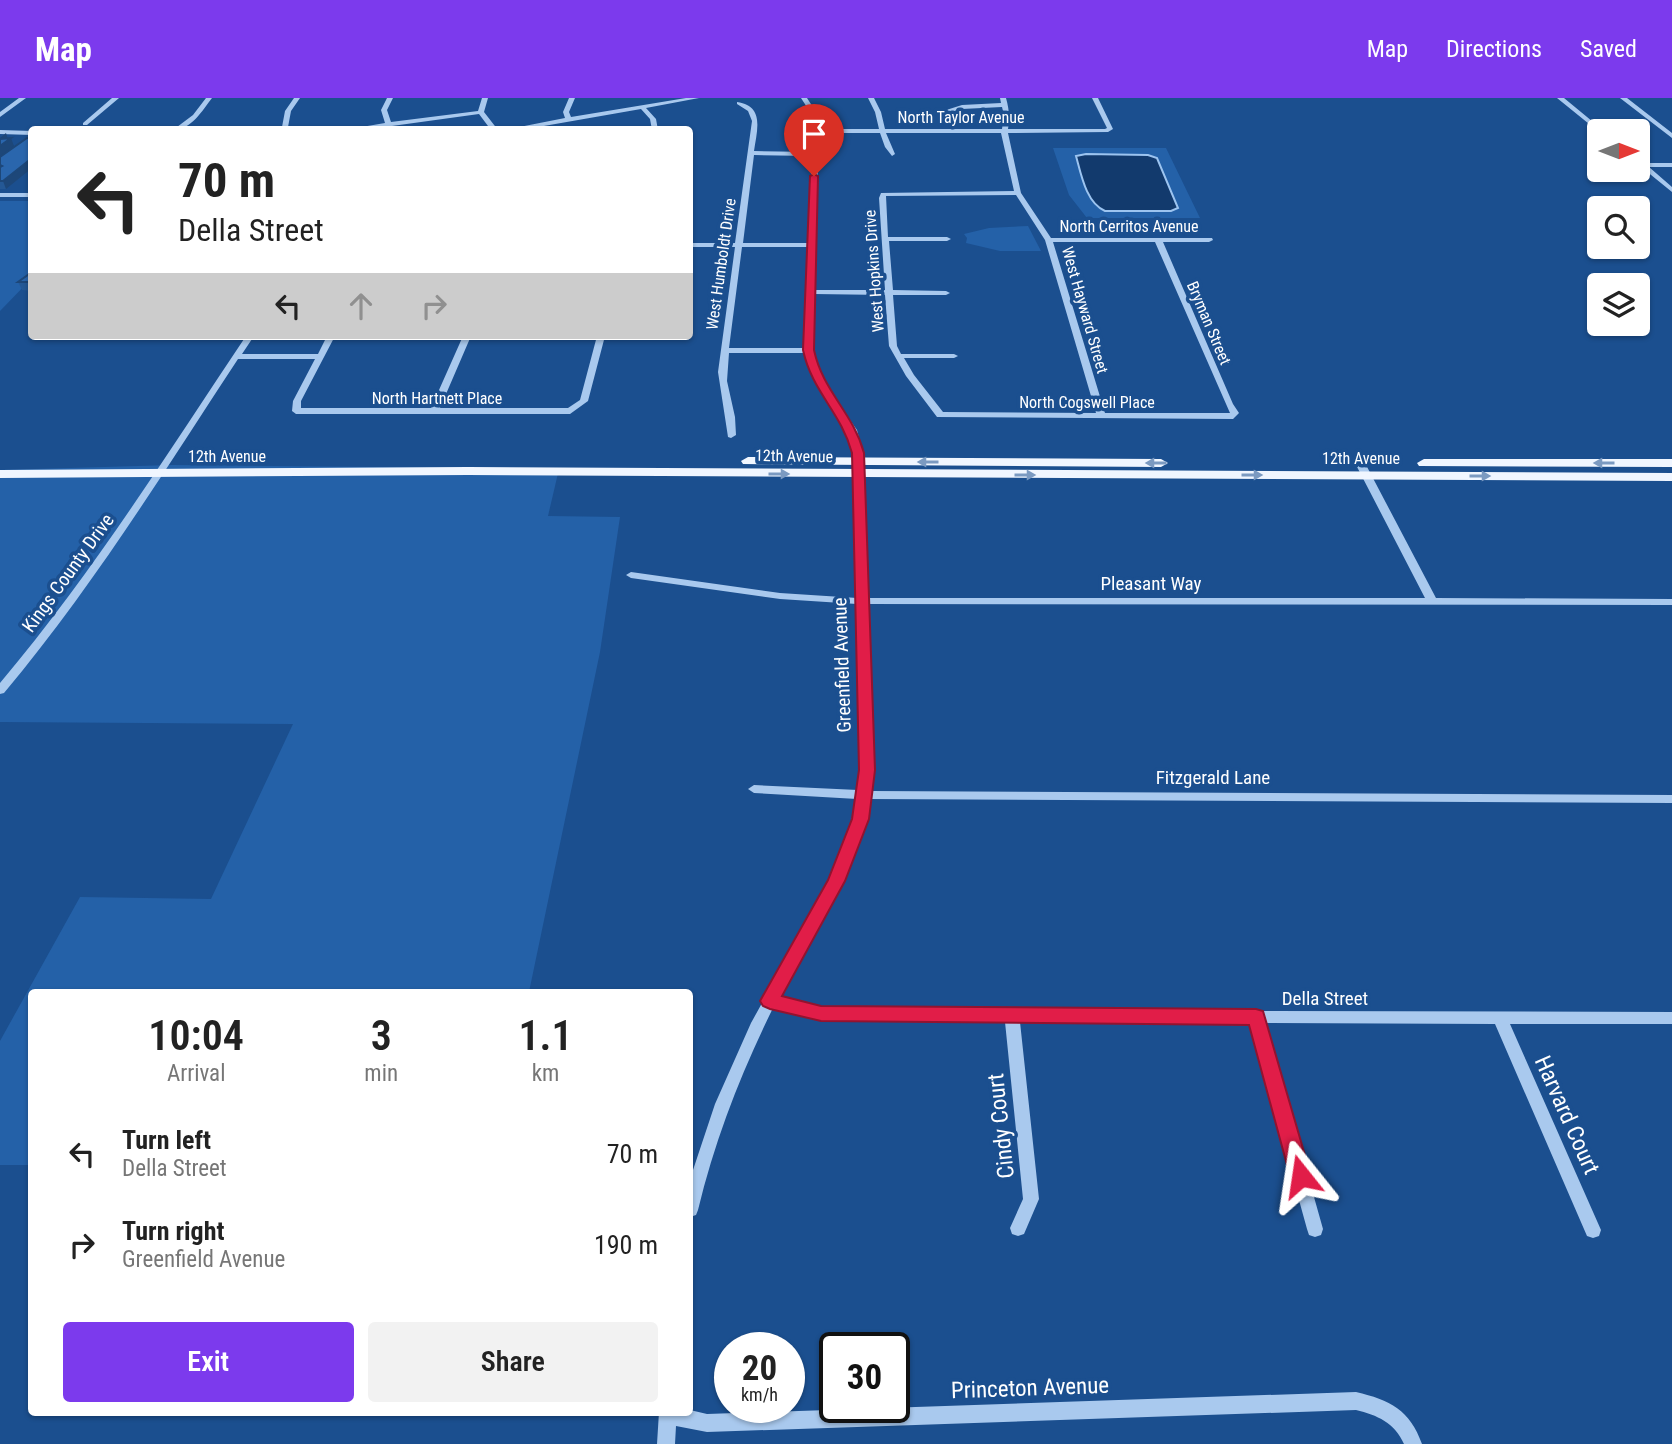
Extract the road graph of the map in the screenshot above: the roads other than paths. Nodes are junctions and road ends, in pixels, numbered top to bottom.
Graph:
1 (23, 98) edge
2 (116, 98) edge
3 (209, 98) edge
4 (297, 98) edge
5 (390, 98) edge
6 (485, 98) edge
7 (572, 98) edge
8 (696, 98) edge
9 (804, 98) edge
10 (871, 98) edge
11 (1095, 98) edge
12 (1560, 98) edge
13 (1623, 98) edge
14 (1004, 101) edge
15 (739, 103) dead end
16 (642, 107) junction
17 (943, 111) dead end
18 (481, 113) junction
19 (0, 115) edge
20 (568, 119) junction
21 (1587, 120) edge
22 (85, 124) dead end
23 (181, 126) edge
24 (285, 126) edge
25 (389, 126) joint
26 (492, 126) edge
27 (529, 126) edge
28 (654, 126) edge
29 (816, 131) junction
30 (882, 131) junction
31 (1003, 131) junction
32 (0, 132) edge
33 (28, 132) edge
34 (1672, 136) edge
35 (750, 153) junction
36 (815, 153) junction
37 (892, 154) dead end
38 (1650, 165) edge
39 (1672, 167) edge
40 (1650, 171) edge
41 (1672, 190) edge
42 (1018, 193) junction
43 (0, 195) edge
44 (28, 195) edge
45 (886, 239) junction
46 (947, 239) dead end
47 (1049, 240) junction
48 (1158, 240) junction
49 (1209, 240) dead end
50 (693, 245) edge
51 (738, 245) junction
52 (812, 245) junction
53 (810, 292) junction
54 (890, 292) junction
55 (946, 293) dead end
56 (247, 340) edge
57 (329, 340) edge
58 (465, 340) edge
59 (600, 340) edge
60 (808, 350) junction
61 (724, 351) junction
62 (238, 354) junction
63 (321, 354) junction
64 (898, 356) junction
65 (954, 356) dead end
66 (434, 412) junction
67 (940, 415) joint
68 (1101, 416) junction
69 (1233, 416) joint
70 (731, 435) dead end
71 (0, 463) edge
72 (1672, 463) edge
73 (164, 468) junction
74 (858, 468) junction
75 (1363, 469) junction
76 (0, 474) edge
77 (1672, 477) edge
78 (631, 575) dead end
79 (861, 601) junction
80 (1432, 601) junction
81 (1672, 602) edge
82 (0, 690) edge
83 (754, 789) dead end
84 (865, 793) junction
85 (1672, 799) edge
86 (770, 1001) junction
87 (1012, 1016) junction
88 (1256, 1017) junction
89 (1500, 1018) junction
90 (1672, 1018) edge
91 (693, 1196) edge
92 (1018, 1228) dead end
93 (1315, 1229) dead end
94 (1593, 1230) dead end
95 (668, 1416) edge
96 (680, 1416) edge
97 (666, 1444) edge
98 (1413, 1444) edge

1 - 19 street
2 - 22 street
3 - 23 street
4 - 24 street
5 - 25 street
6 - 18 street
7 - 20 street
8 - 16 street
9 - 29 street, Greenfield Avenue
10 - 30 street
11 - 31 street, North Taylor Avenue
12 - 21 street
13 - 34 street
14 - 17 street
14 - 31 street, West Hayward Street
15 - 35 street, West Humboldt Drive
16 - 20 street
16 - 28 street
18 - 25 street
18 - 26 street
20 - 27 street
29 - 30 street, North Taylor Avenue
29 - 36 street, Greenfield Avenue
30 - 31 street, North Taylor Avenue
30 - 37 street
31 - 42 street, West Hayward Street
32 - 33 street
35 - 36 street
35 - 51 street, West Humboldt Drive
36 - 52 street, Greenfield Avenue
38 - 39 street
40 - 41 street
42 - 45 street, West Hopkins Drive
42 - 47 street, West Hayward Street
43 - 44 street
45 - 46 street
45 - 54 street, West Hopkins Drive
47 - 48 street, North Cerritos Avenue
47 - 68 street, West Hayward Street
48 - 49 street, North Cerritos Avenue
48 - 69 street, Bryman Street
50 - 51 street
51 - 52 street
51 - 61 street, West Humboldt Drive
52 - 53 street, Greenfield Avenue
53 - 54 street
53 - 60 street, Greenfield Avenue
54 - 55 street
54 - 64 street, West Hopkins Drive
56 - 62 street, Kings County Drive
57 - 63 street
58 - 66 street
59 - 66 street, North Hartnett Place
60 - 61 street
60 - 74 street, Greenfield Avenue
61 - 70 street, West Humboldt Drive
62 - 63 street
62 - 73 street, Kings County Drive
63 - 66 street, North Hartnett Place
64 - 65 street
64 - 67 street, West Hopkins Drive
67 - 68 street, North Cogswell Place
68 - 69 street, North Cogswell Place
71 - 73 main road, 12th Avenue
72 -> 75 main road, 12th Avenue
73 - 74 main road, 12th Avenue
73 - 76 main road, 12th Avenue
73 - 82 street, Kings County Drive
74 - 75 main road, 12th Avenue
74 - 79 street, Greenfield Avenue
75 -> 77 main road, 12th Avenue
75 - 80 street
78 - 79 street, Pleasant Way
79 - 80 street, Pleasant Way
79 - 84 street, Greenfield Avenue
80 - 81 street, Pleasant Way
83 - 84 street, Fitzgerald Lane
84 - 85 street, Fitzgerald Lane
84 - 86 street, Greenfield Avenue
86 - 87 street, Della Street
86 - 91 street, Greenfield Avenue
87 - 88 street, Della Street
87 - 92 street, Cindy Court
88 - 89 street, Della Street
88 - 93 street
89 - 90 street, Della Street
89 - 94 street, Harvard Court
95 - 97 street
96 - 98 street, Princeton Avenue

